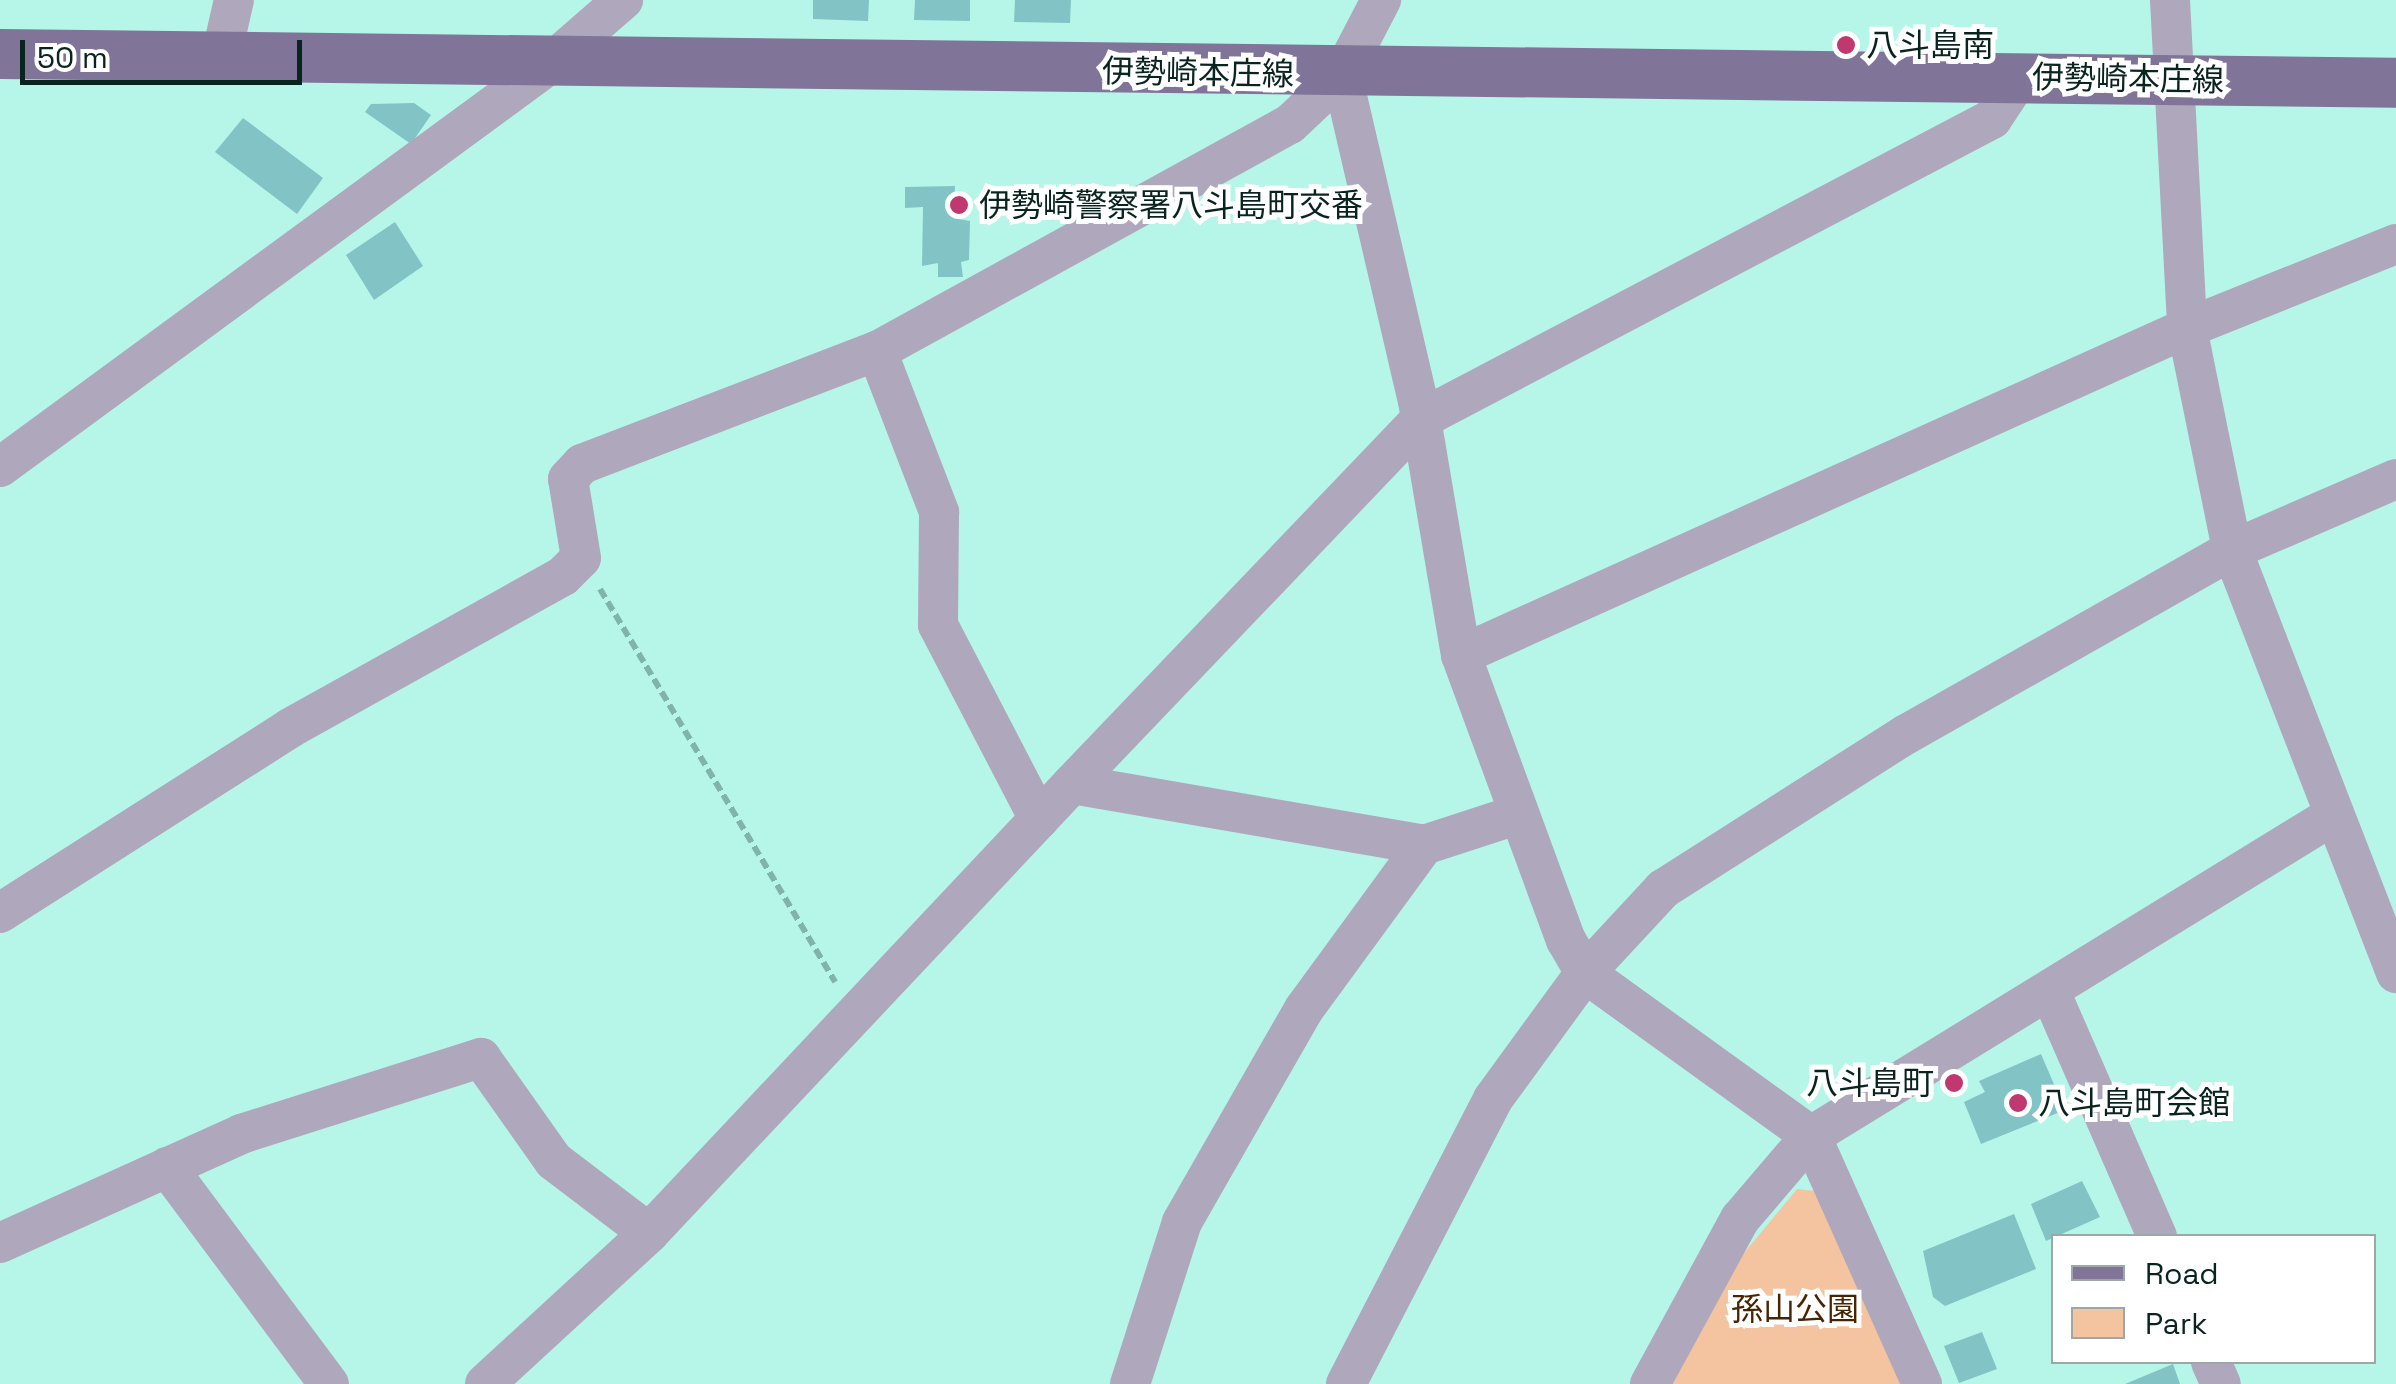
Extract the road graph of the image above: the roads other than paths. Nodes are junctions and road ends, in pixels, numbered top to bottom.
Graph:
1 (234, 0) edge
2 (623, 0) edge
3 (1380, 0) edge
4 (2170, 0) edge
5 (0, 54) edge
6 (222, 57) junction
7 (547, 66) junction
8 (1342, 75) junction
9 (2019, 78) junction
10 (2176, 79) junction
11 (2396, 83) edge
12 (2396, 244) edge
13 (2187, 328) junction
14 (877, 351) junction
15 (1421, 419) junction
16 (0, 467) edge
17 (2396, 479) edge
18 (2232, 550) junction
19 (1461, 654) junction
20 (1072, 784) junction
21 (1519, 814) junction
22 (2332, 816) junction
23 (1039, 819) junction
24 (1424, 845) junction
25 (0, 913) edge
26 (1586, 973) junction
27 (2396, 974) edge
28 (2052, 996) junction
29 (1811, 1136) junction
30 (167, 1167) junction
31 (649, 1233) junction
32 (2156, 1234) edge
33 (0, 1243) edge
34 (489, 1383) edge
35 (330, 1384) edge
36 (1130, 1384) edge
37 (1346, 1384) edge
38 (1650, 1384) edge
39 (1922, 1384) edge

1 - 6 street
2 - 7 street
3 - 8 street
4 - 10 street
5 - 6 main road, 伊勢崎本庄線
6 - 7 main road, 伊勢崎本庄線
7 - 8 main road, 伊勢崎本庄線
7 - 16 street
8 - 9 main road, 伊勢崎本庄線
8 - 14 street
8 - 15 street
9 - 10 main road, 伊勢崎本庄線
9 - 15 street
10 - 11 main road, 伊勢崎本庄線
10 - 13 street
12 - 13 street
13 - 18 street
13 - 19 street
14 - 23 street
14 - 25 street
15 - 19 street
15 - 20 street
17 - 18 street
18 - 22 street
18 - 26 street
19 - 21 street
20 - 23 street
20 - 24 street
21 - 24 street
21 - 26 street
22 - 27 street
22 - 28 street
23 - 31 street
24 - 36 street
26 - 29 street
26 - 37 street
28 - 29 street
28 - 32 street
29 - 38 street
29 - 39 street
30 - 31 street
30 - 33 street
30 - 35 street
31 - 34 street

